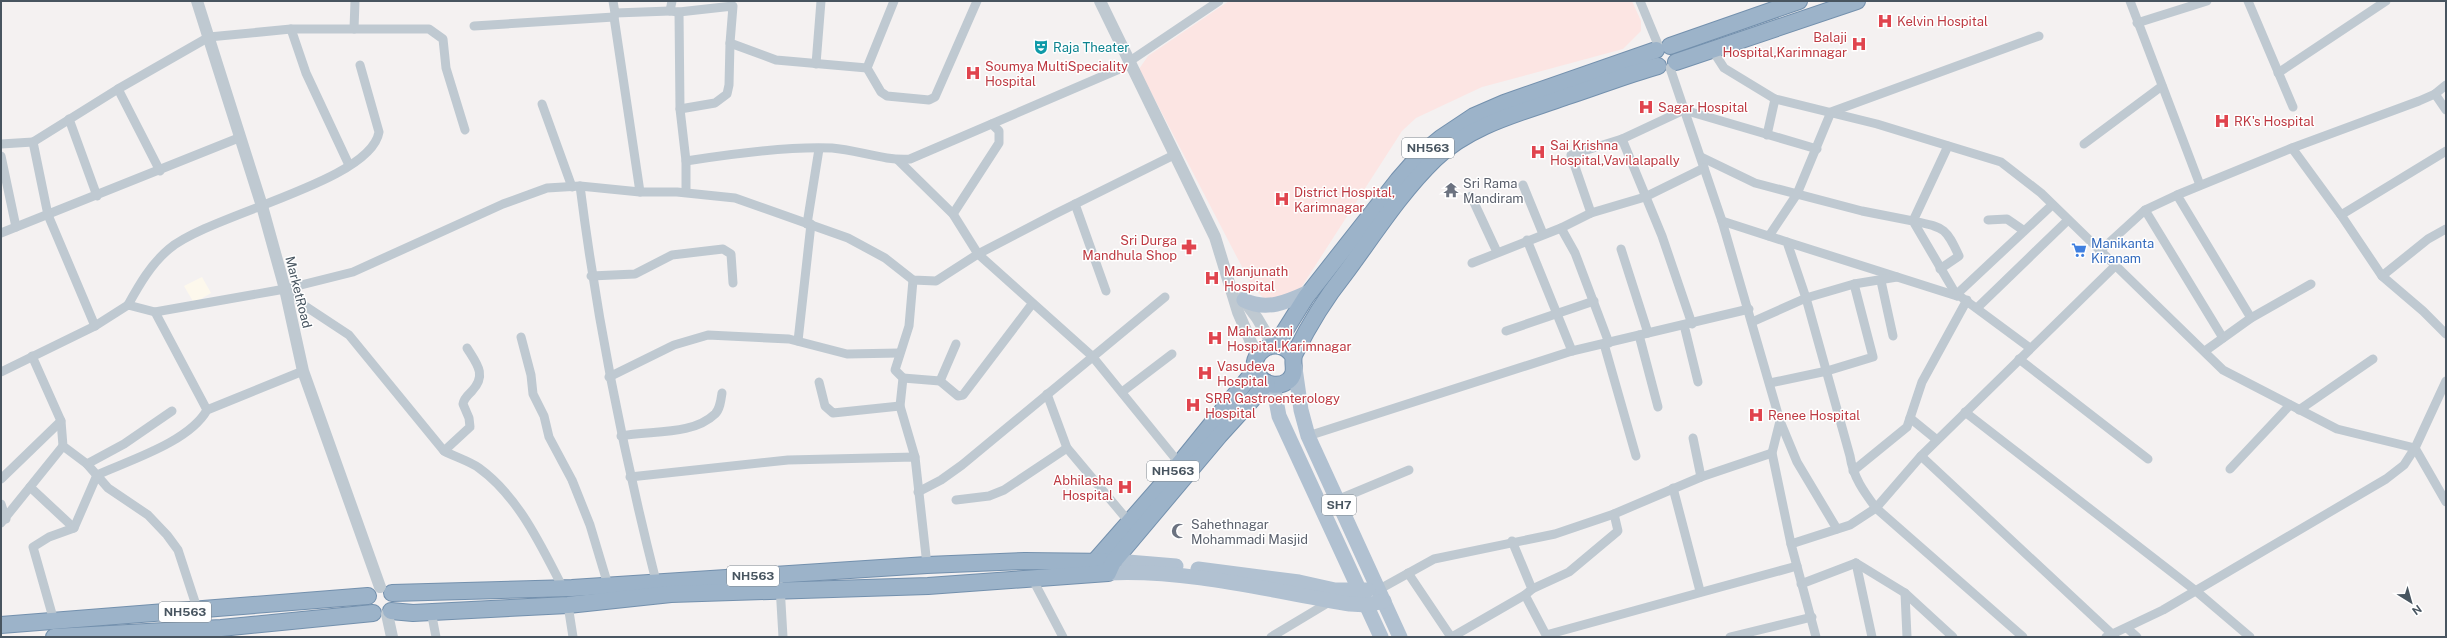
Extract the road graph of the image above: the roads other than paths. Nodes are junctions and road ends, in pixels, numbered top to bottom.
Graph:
1 (197, 1) edge
2 (355, 1) edge
3 (613, 1) edge
4 (672, 1) edge
5 (821, 1) edge
6 (894, 1) edge
7 (977, 1) edge
8 (1100, 1) edge
9 (1219, 1) edge
10 (1640, 1) edge
11 (1799, 1) edge
12 (1857, 1) edge
13 (2130, 1) edge
14 (2207, 1) edge
15 (2248, 1) edge
16 (2386, 1) edge
17 (735, 3) edge
18 (674, 12) junction
19 (615, 15) junction
20 (2137, 23) junction
21 (474, 26) dead end
22 (354, 28) junction
23 (291, 29) junction
24 (2039, 36) dead end
25 (209, 37) junction
26 (730, 42) junction
27 (1713, 51) junction
28 (1665, 56) junction
29 (1130, 62) junction
30 (816, 64) junction
31 (360, 65) dead end
32 (868, 68) junction
33 (2278, 73) junction
34 (2446, 85) edge
35 (2162, 86) junction
36 (118, 89) junction
37 (2435, 94) junction
38 (1775, 99) junction
39 (542, 104) dead end
40 (2293, 107) dead end
41 (680, 109) junction
42 (1684, 110) junction
43 (2446, 110) edge
44 (1831, 112) junction
45 (69, 119) junction
46 (992, 124) junction
47 (465, 130) dead end
48 (1767, 135) junction
49 (241, 137) junction
50 (1622, 139) junction
51 (33, 142) junction
52 (1, 144) edge
53 (2084, 144) dead end
54 (1948, 146) junction
55 (2292, 148) junction
56 (819, 149) junction
57 (1817, 149) junction
58 (2446, 151) edge
59 (1176, 154) junction
60 (1, 156) edge
61 (1701, 157) junction
62 (898, 160) junction
63 (686, 161) junction
64 (349, 165) junction
65 (1704, 168) junction
66 (160, 170) junction
67 (1523, 185) dead end
68 (2200, 185) junction
69 (576, 186) junction
70 (640, 192) junction
71 (686, 192) junction
72 (1797, 194) junction
73 (2177, 195) junction
74 (97, 196) junction
75 (1471, 196) dead end
76 (1645, 197) junction
77 (1075, 204) junction
78 (2052, 205) junction
79 (262, 206) junction
80 (2145, 210) junction
81 (1591, 213) junction
82 (953, 214) junction
83 (48, 215) junction
84 (2341, 215) junction
85 (1988, 220) dead end
86 (2068, 220) junction
87 (1722, 221) junction
88 (1913, 221) junction
89 (809, 224) junction
90 (16, 227) junction
91 (1561, 228) junction
92 (2446, 229) edge
93 (2024, 230) junction
94 (1, 233) edge
95 (1543, 234) junction
96 (1769, 236) junction
97 (1526, 240) junction
98 (1787, 242) junction
99 (1621, 249) dead end
100 (2100, 251) junction
101 (1497, 252) junction
102 (978, 254) junction
103 (1472, 263) dead end
104 (2115, 266) junction
105 (1940, 269) junction
106 (591, 276) junction
107 (2382, 276) junction
108 (1898, 277) junction
109 (913, 280) junction
110 (1881, 281) junction
111 (733, 283) dead end
112 (1854, 284) junction
113 (2311, 284) dead end
114 (1232, 287) junction
115 (287, 288) junction
116 (1106, 290) dead end
117 (1311, 291) junction
118 (1957, 295) junction
119 (1165, 297) dead end
120 (1806, 298) junction
121 (1244, 300) junction
122 (1968, 300) junction
123 (1594, 301) junction
124 (1032, 304) junction
125 (128, 305) junction
126 (1977, 308) junction
127 (1749, 310) junction
128 (155, 312) junction
129 (1557, 315) junction
130 (2251, 318) junction
131 (1752, 322) junction
132 (1688, 325) junction
133 (95, 326) junction
134 (1506, 331) dead end
135 (1644, 334) junction
136 (2446, 334) edge
137 (1893, 336) dead end
138 (522, 337) dead end
139 (2223, 338) junction
140 (798, 341) junction
141 (956, 344) dead end
142 (1607, 344) junction
143 (1274, 345) junction
144 (467, 348) dead end
145 (2030, 348) junction
146 (1572, 351) junction
147 (2205, 351) junction
148 (899, 353) junction
149 (1172, 354) dead end
150 (32, 356) junction
151 (1092, 356) junction
152 (2019, 359) junction
153 (2374, 359) dead end
154 (1294, 362) junction
155 (1256, 363) junction
156 (1827, 371) junction
157 (1, 372) edge
158 (303, 372) junction
159 (609, 377) junction
160 (903, 378) junction
161 (940, 381) junction
162 (2446, 381) edge
163 (819, 382) dead end
164 (1698, 382) dead end
165 (1770, 383) junction
166 (1270, 384) junction
167 (1122, 392) junction
168 (722, 393) dead end
169 (1047, 394) junction
170 (2290, 405) junction
171 (900, 406) junction
172 (1658, 407) dead end
173 (207, 410) junction
174 (2299, 410) junction
175 (172, 411) dead end
176 (1965, 412) junction
177 (1910, 418) junction
178 (61, 421) junction
179 (1780, 421) junction
180 (621, 436) junction
181 (1308, 436) junction
182 (1693, 438) dead end
183 (1937, 440) junction
184 (63, 446) junction
185 (1067, 448) junction
186 (2415, 448) junction
187 (444, 451) junction
188 (1772, 453) junction
189 (1636, 456) dead end
190 (1921, 456) junction
191 (915, 457) junction
192 (2148, 459) dead end
193 (1179, 463) junction
194 (87, 464) junction
195 (1409, 470) dead end
196 (2230, 470) dead end
197 (1852, 471) junction
198 (97, 475) junction
199 (630, 477) junction
200 (1701, 477) junction
201 (1, 479) edge
202 (30, 487) junction
203 (1673, 488) junction
204 (918, 492) junction
205 (956, 500) dead end
206 (1337, 500) junction
207 (2446, 502) edge
208 (1, 504) edge
209 (1876, 508) junction
210 (1614, 514) junction
211 (3, 521) edge
212 (1130, 523) junction
213 (74, 528) junction
214 (1837, 529) junction
215 (1512, 541) junction
216 (1790, 544) junction
217 (1856, 563) junction
218 (927, 565) junction
219 (1797, 566) junction
220 (1093, 567) junction
221 (1111, 567) junction
222 (1408, 573) junction
223 (779, 574) junction
224 (1032, 578) junction
225 (656, 581) junction
226 (1801, 584) junction
227 (608, 585) junction
228 (563, 588) junction
229 (1532, 589) junction
230 (1360, 590) junction
231 (780, 591) junction
232 (1700, 591) junction
233 (2196, 591) junction
234 (380, 592) junction
235 (1905, 593) junction
236 (1525, 595) junction
237 (1381, 596) junction
238 (1332, 601) junction
239 (568, 605) junction
240 (1367, 605) junction
241 (431, 611) junction
242 (189, 612) junction
243 (384, 612) junction
244 (1812, 617) junction
245 (54, 621) junction
246 (1, 625) edge
247 (1569, 628) junction
248 (2127, 628) junction
249 (222, 632) edge
250 (1904, 636) edge
251 (1947, 636) edge
252 (2109, 636) edge
253 (62, 637) edge
254 (392, 637) edge
255 (436, 637) edge
256 (573, 637) edge
257 (783, 637) edge
258 (1063, 637) edge
259 (1271, 637) edge
260 (1381, 637) edge
261 (1400, 637) edge
262 (1452, 637) edge
263 (1573, 637) edge
264 (1730, 637) edge
265 (1816, 637) edge
266 (1872, 637) edge
267 (2023, 637) edge
268 (2137, 637) edge
269 (2250, 637) edge

1 - 25 street, MarketRoad
2 - 22 street
3 - 19 street
4 - 18 street
5 - 30 street
6 - 32 street
7 - 32 street
8 - 29 street
9 - 29 street
10 - 28 street
11 - 28 highway, NH563
12 - 27 highway, NH563
13 - 20 street
14 - 20 street
15 - 33 street
16 - 33 street
17 - 18 street
17 - 26 street
18 - 19 street
18 - 41 street
19 - 21 street
19 - 70 street
20 - 35 street
22 - 23 street
22 - 47 street
23 - 25 street
23 - 64 street
24 - 44 street
25 - 36 street
25 - 49 street, MarketRoad
26 - 30 street
26 - 41 street
27 - 28 highway, NH563
27 - 38 street
28 - 42 street
28 - 117 highway, NH563
28 - 154 highway, NH563
29 - 46 street
29 - 59 street
30 - 32 street
31 - 64 street
33 - 40 street
34 - 37 street
35 - 53 street
35 - 68 street
36 - 45 street
36 - 66 street
37 - 43 street
37 - 55 street
38 - 44 street
38 - 48 street
39 - 69 street
41 - 63 street
42 - 48 street
42 - 50 street
42 - 61 street
44 - 54 street
44 - 57 street
45 - 51 street
45 - 74 street
46 - 62 street
46 - 82 street
48 - 57 street
49 - 66 street
49 - 79 street, MarketRoad
50 - 76 street
50 - 81 street
51 - 52 street
51 - 83 street
54 - 78 street
54 - 88 street
55 - 68 street
55 - 84 street
56 - 62 street
56 - 63 street
56 - 89 street
57 - 72 street
58 - 84 street
59 - 77 street
59 - 114 street
60 - 90 street
61 - 65 street
61 - 72 street
62 - 82 street
63 - 71 street
64 - 79 street
65 - 76 street
65 - 87 street
66 - 74 street
67 - 95 street
68 - 73 street
69 - 70 street
69 - 106 street
69 - 115 street
70 - 71 street
71 - 89 street
72 - 88 street
72 - 96 street
73 - 80 street
73 - 130 street
74 - 83 street
75 - 101 street
76 - 81 street
76 - 132 street
77 - 102 street
77 - 116 street
78 - 86 street
78 - 93 street
79 - 115 street, MarketRoad
79 - 125 street
80 - 100 street
80 - 139 street
81 - 91 street
82 - 102 street
83 - 90 street
83 - 133 street
84 - 107 street
85 - 93 street
86 - 100 street
86 - 126 street
87 - 96 street
87 - 127 street
88 - 105 street
88 - 105 street
89 - 109 street
89 - 140 street
90 - 94 street
91 - 95 street
91 - 123 street
92 - 107 street
93 - 118 street
95 - 97 street
96 - 98 street
97 - 101 street
97 - 129 street
98 - 108 street
98 - 120 street
99 - 135 street
100 - 104 street
101 - 103 street
102 - 109 street
102 - 124 street
104 - 145 street
104 - 147 street
105 - 118 street
106 - 111 street
106 - 159 street
107 - 136 street
108 - 110 street
108 - 118 street
109 - 148 street
110 - 112 street
110 - 137 street
112 - 120 street
112 - 156 street
113 - 130 street
114 - 121 street
114 - 155 street
115 - 128 street
115 - 158 street, MarketRoad
115 - 187 street
117 - 121 main road
117 - 143 highway, NH563
118 - 122 street
119 - 151 street
120 - 131 street
120 - 156 street
121 - 143 street
122 - 126 street
122 - 177 street
123 - 129 street
123 - 142 street
124 - 151 street
124 - 161 street
125 - 128 street
125 - 133 street
126 - 145 street
127 - 131 street
127 - 132 street
128 - 173 street
129 - 134 street
129 - 146 street
130 - 139 street
131 - 165 street
132 - 135 street
132 - 164 street
133 - 150 street
135 - 142 street
135 - 172 street
138 - 227 street
139 - 147 street
140 - 148 street
140 - 159 street
141 - 161 street
142 - 146 street
142 - 189 street
143 - 154 highway
143 - 155 highway, NH563
144 - 187 street
145 - 152 street
146 - 181 street
147 - 170 street
148 - 160 street
149 - 167 street
150 - 157 street
150 - 178 street
151 - 167 street
151 - 169 street
152 - 176 street
152 - 192 street
153 - 174 street
154 - 166 highway, NH563
154 - 181 main road, SH7
155 - 166 highway
155 - 193 highway, NH563
156 - 165 street
156 - 197 street
158 - 173 street
158 - 234 street, MarketRoad
159 - 180 street
160 - 161 street
160 - 171 street
162 - 186 street
163 - 171 street
165 - 179 street
166 - 221 highway, NH563
166 - 230 main road, SH7
167 - 193 street
168 - 180 street
169 - 185 street
169 - 204 street
170 - 174 street
170 - 196 street
171 - 191 street
173 - 198 street
174 - 186 street
175 - 194 street
176 - 183 street
176 - 233 street
177 - 183 street
177 - 197 street
178 - 184 street
178 - 201 street
179 - 188 street
179 - 214 street
180 - 199 street
181 - 206 main road, SH7
182 - 200 street
183 - 190 street
184 - 194 street
184 - 202 street
185 - 205 street
185 - 212 street
186 - 207 street
186 - 233 street
187 - 228 street
188 - 200 street
188 - 216 street
190 - 209 street
190 - 252 street
191 - 199 street
191 - 204 street
193 - 212 highway, NH563
194 - 198 street
195 - 206 street
197 - 209 street
198 - 213 street
198 - 242 street
199 - 225 street
200 - 203 street
202 - 211 street
202 - 213 street
203 - 210 street
203 - 232 street
204 - 218 street
206 - 237 main road, SH7
208 - 211 street
209 - 214 street
209 - 267 street
210 - 215 street
210 - 229 street
212 - 220 highway, NH563
213 - 245 street
214 - 216 street
215 - 222 street
215 - 229 street
216 - 219 street
217 - 226 street
217 - 235 street
217 - 266 street
218 - 220 highway, NH563
218 - 223 highway, NH563
219 - 226 street
219 - 232 street
220 - 221 highway, NH563
220 - 224 highway, NH563
221 - 230 main road
221 - 238 main road
222 - 237 street
222 - 262 street
223 - 225 highway, NH563
223 - 231 street
224 - 231 highway, NH563
224 - 258 street
225 - 227 highway, NH563
226 - 244 street
227 - 228 highway, NH563
228 - 234 highway, NH563
229 - 236 street
230 - 237 main road
230 - 240 main road, SH7
231 - 239 highway, NH563
231 - 257 street
232 - 247 street
233 - 248 street
233 - 269 street
234 - 242 highway, NH563
234 - 243 highway
234 - 243 highway
235 - 250 street
235 - 251 street
236 - 247 street
236 - 262 street
237 - 240 main road
237 - 261 main road, SH7
238 - 240 main road
238 - 259 street
239 - 241 highway, NH563
239 - 256 street
240 - 260 main road, SH7
241 - 243 highway, NH563
241 - 255 street
242 - 245 highway, NH563
243 - 249 highway, NH563
243 - 254 street
244 - 264 street
244 - 265 street
245 - 246 highway, NH563
247 - 263 street
248 - 252 street
248 - 268 street
249 - 253 highway, NH563

